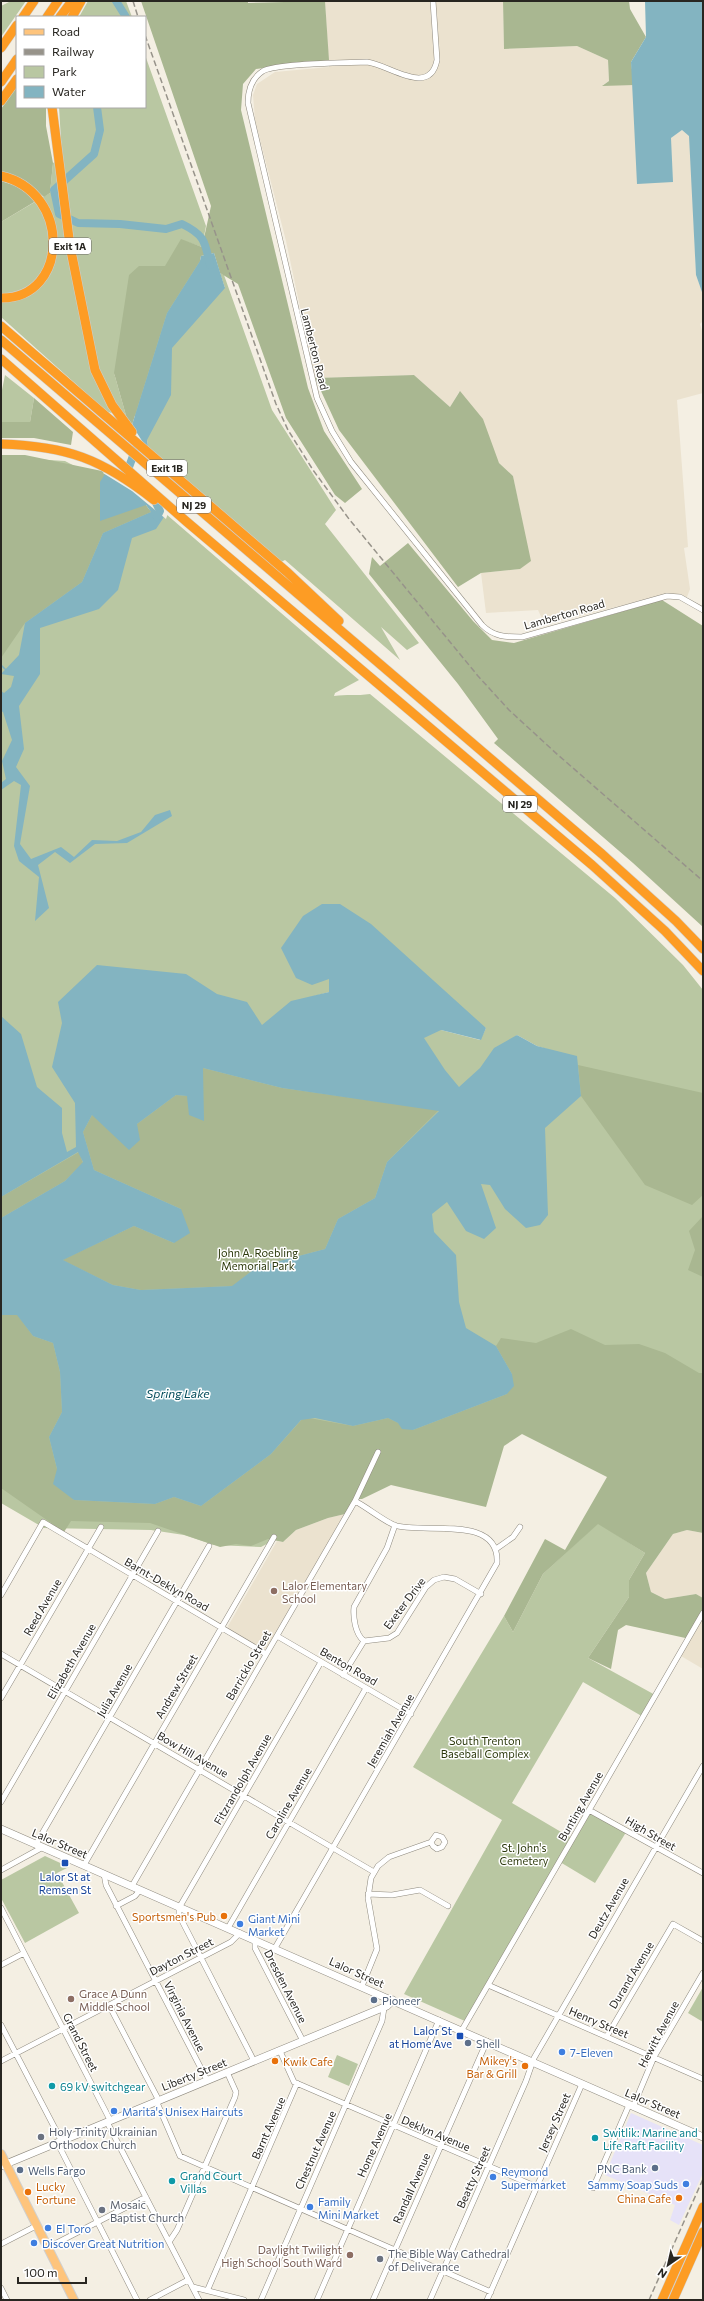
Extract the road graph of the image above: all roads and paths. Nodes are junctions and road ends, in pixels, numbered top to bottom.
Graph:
1 (34, 1) edge
2 (58, 1) edge
3 (72, 1) edge
4 (81, 1) edge
5 (433, 1) edge
6 (24, 16) edge
7 (48, 16) edge
8 (61, 16) edge
9 (73, 16) edge
10 (16, 26) edge
11 (1, 48) edge
12 (16, 60) edge
13 (16, 80) edge
14 (1, 82) edge
15 (1, 101) edge
16 (52, 108) edge
17 (1, 176) edge
18 (1, 298) edge
19 (1, 326) edge
20 (1, 340) edge
21 (1, 359) edge
22 (117, 420) junction
23 (1, 444) edge
24 (284, 576) junction
25 (703, 610) edge
26 (331, 642) junction
27 (703, 949) edge
28 (703, 971) edge
29 (378, 1452) dead end
30 (355, 1501) junction
31 (395, 1525) junction
32 (101, 1526) dead end
33 (520, 1527) dead end
34 (158, 1530) dead end
35 (274, 1537) dead end
36 (209, 1546) dead end
37 (88, 1549) junction
38 (496, 1549) junction
39 (132, 1575) junction
40 (481, 1594) junction
41 (1, 1595) edge
42 (177, 1601) junction
43 (703, 1613) edge
44 (222, 1627) junction
45 (277, 1636) junction
46 (364, 1641) junction
47 (1, 1654) edge
48 (266, 1654) junction
49 (321, 1662) junction
50 (20, 1665) junction
51 (343, 1675) junction
52 (366, 1688) junction
53 (65, 1691) junction
54 (1, 1698) edge
55 (411, 1714) junction
56 (110, 1717) junction
57 (155, 1743) junction
58 (703, 1766) edge
59 (199, 1769) junction
60 (244, 1796) junction
61 (1, 1802) edge
62 (589, 1810) junction
63 (289, 1822) junction
64 (1, 1830) edge
65 (431, 1842) dead end
66 (36, 1844) junction
67 (43, 1847) junction
68 (655, 1847) junction
69 (334, 1848) junction
70 (84, 1865) junction
71 (1, 1870) edge
72 (702, 1871) edge
73 (374, 1872) junction
74 (104, 1874) junction
75 (132, 1886) junction
76 (140, 1890) junction
77 (368, 1894) junction
78 (116, 1906) junction
79 (179, 1906) junction
80 (448, 1906) dead end
81 (1, 1908) edge
82 (228, 1928) junction
83 (240, 1933) junction
84 (255, 1940) junction
85 (703, 1941) edge
86 (275, 1948) junction
87 (24, 1953) junction
88 (201, 1957) junction
89 (1, 1965) edge
90 (703, 1972) edge
91 (155, 1980) junction
92 (488, 1985) junction
93 (362, 1986) junction
94 (393, 2000) junction
95 (109, 2005) junction
96 (384, 2008) junction
97 (559, 2016) junction
98 (439, 2020) junction
99 (1, 2025) edge
100 (63, 2028) junction
101 (462, 2030) junction
102 (607, 2036) junction
103 (303, 2041) junction
104 (487, 2041) junction
105 (280, 2051) junction
106 (15, 2053) junction
107 (654, 2057) junction
108 (1, 2060) edge
109 (254, 2061) junction
110 (533, 2062) junction
111 (227, 2072) junction
112 (703, 2079) edge
113 (207, 2080) junction
114 (296, 2083) junction
115 (582, 2084) junction
116 (158, 2100) junction
117 (345, 2104) junction
118 (631, 2106) junction
119 (109, 2121) junction
120 (393, 2125) junction
121 (703, 2137) edge
122 (59, 2141) junction
123 (441, 2146) junction
124 (1, 2154) edge
125 (3, 2165) edge
126 (204, 2167) junction
127 (488, 2167) junction
128 (537, 2187) junction
129 (252, 2188) junction
130 (593, 2188) dead end
131 (146, 2197) junction
132 (703, 2207) edge
133 (300, 2209) junction
134 (98, 2222) junction
135 (36, 2226) junction
136 (348, 2230) junction
137 (703, 2232) edge
138 (170, 2242) junction
139 (1, 2244) edge
140 (47, 2248) junction
141 (395, 2251) junction
142 (443, 2271) junction
143 (188, 2280) junction
144 (193, 2287) junction
145 (1, 2288) edge
146 (208, 2290) junction
147 (491, 2292) junction
148 (7, 2300) edge
149 (74, 2300) edge
150 (137, 2300) edge
151 (150, 2300) edge
152 (199, 2300) edge
153 (244, 2300) edge
154 (260, 2300) edge
155 (317, 2300) edge
156 (373, 2300) edge
157 (430, 2300) edge
158 (488, 2300) edge
159 (662, 2300) edge
160 (673, 2300) edge

1 - 6 highway
2 - 7 highway
3 - 8 highway
4 - 9 highway
5 - 25 street, Lamberton Road
10 - 11 highway
12 - 14 highway
13 - 15 highway
16 - 22 highway, Exit 1A
17 - 18 highway
19 - 22 highway, Exit 1B
20 - 24 highway, NJ 29
21 - 26 highway, NJ 29
22 - 24 highway, Exit 1B
23 - 26 highway
24 - 27 highway, NJ 29
26 - 28 highway, NJ 29
29 - 30 street, Barricklo Street
30 - 31 street
30 - 45 street, Barricklo Street
31 - 38 street
31 - 46 street
32 - 37 street, Reed Avenue
33 - 38 street
34 - 39 street, Elizabeth Avenue
35 - 44 street, Andrew Street
36 - 42 street, Julia Avenue
37 - 39 street, Barnt-Deklyn Road
37 - 41 street, Barnt-Deklyn Road
37 - 50 street, Reed Avenue
38 - 40 street, Jeremiah Avenue
39 - 42 street, Barnt-Deklyn Road
39 - 53 street, Elizabeth Avenue
40 - 46 street, Exeter Drive
40 - 55 street, Jeremiah Avenue
42 - 44 street, Barnt-Deklyn Road
42 - 56 street, Julia Avenue
43 - 62 street, Bunting Avenue
44 - 48 street, Barnt-Deklyn Road
44 - 57 street, Andrew Street
45 - 48 street, Barricklo Street
45 - 49 street, Benton Road
46 - 51 street
47 - 50 street, Bow Hill Avenue
48 - 59 street, Barricklo Street
49 - 51 street, Benton Road
49 - 60 street, Fitzrandolph Avenue
50 - 53 street, Bow Hill Avenue
50 - 54 street, Reed Avenue
51 - 52 street, Benton Road
52 - 55 street, Benton Road
52 - 63 street, Caroline Avenue
53 - 56 street, Bow Hill Avenue
53 - 61 street, Elizabeth Avenue
55 - 69 street, Jeremiah Avenue
56 - 57 street, Bow Hill Avenue
56 - 66 street, Julia Avenue
57 - 59 street, Bow Hill Avenue
57 - 70 street, Andrew Street
58 - 68 street, Deutz Avenue
59 - 60 street, Bow Hill Avenue
59 - 75 street, Barricklo Street
60 - 63 street, Bow Hill Avenue
60 - 79 street, Fitzrandolph Avenue
62 - 68 street, High Street
62 - 92 street, Bunting Avenue
63 - 69 street, Bow Hill Avenue
63 - 82 street, Caroline Avenue
64 - 66 main road, Lalor Street
65 - 73 street
66 - 67 main road, Lalor Street
67 - 70 main road, Lalor Street
67 - 71 street
68 - 72 street, High Street
68 - 97 street, Deutz Avenue
69 - 73 street, Bow Hill Avenue
69 - 86 street, Jeremiah Avenue
70 - 74 main road, Lalor Street
73 - 77 street
74 - 75 main road, Lalor Street
74 - 78 street, Virginia Avenue
75 - 76 main road, Lalor Street
76 - 78 street
76 - 79 main road, Lalor Street
77 - 80 street
77 - 93 street
78 - 91 street, Virginia Avenue
79 - 82 main road, Lalor Street
79 - 88 street
81 - 87 street, Grand Street
82 - 83 main road, Lalor Street
83 - 84 main road, Lalor Street
83 - 88 street, Dayton Street
84 - 86 main road, Lalor Street
84 - 103 street, Dresden Avenue
85 - 102 street, Durand Avenue
86 - 93 main road, Lalor Street
87 - 89 street
87 - 100 street, Grand Street
88 - 91 street, Dayton Street
88 - 109 street
90 - 107 street, Hewitt Avenue
91 - 95 street, Dayton Street
91 - 113 street, Virginia Avenue
92 - 97 street, Henry Street
92 - 101 street, Bunting Avenue
93 - 94 main road, Lalor Street
94 - 96 main road, Liberty Street
94 - 98 main road, Lalor Street
95 - 100 street, Dayton Street
95 - 116 street
96 - 103 main road, Liberty Street
96 - 117 street, Chestnut Avenue
97 - 102 street, Henry Street
97 - 110 street, Deutz Avenue
98 - 101 main road, Lalor Street
98 - 120 street, Home Avenue
99 - 106 street
100 - 106 street, Dayton Street
100 - 119 street, Grand Street
101 - 104 main road, Lalor Street
102 - 107 street, Henry Street
103 - 105 main road, Liberty Street
104 - 110 main road, Lalor Street
104 - 123 street, Randall Avenue
105 - 109 main road, Liberty Street
105 - 114 street
106 - 108 street, Dayton Street
106 - 122 street
107 - 112 street, Henry Street
107 - 118 street, Hewitt Avenue
109 - 111 main road, Liberty Street
110 - 115 main road, Lalor Street
110 - 127 street, Beatty Street
111 - 113 main road, Liberty Street
111 - 126 street
113 - 116 main road, Liberty Street
114 - 117 street, Deklyn Avenue
114 - 129 street, Barnt Avenue
115 - 118 main road, Lalor Street
115 - 128 street, Jersey Street
116 - 119 main road, Liberty Street
116 - 126 street
117 - 120 street, Deklyn Avenue
117 - 133 street, Chestnut Avenue
118 - 121 main road, Lalor Street
118 - 130 street, Hewitt Avenue
119 - 122 main road, Liberty Street
119 - 131 street, Grand Street
120 - 123 street, Deklyn Avenue
120 - 136 street, Home Avenue
122 - 125 main road, Liberty Street
122 - 134 street
123 - 127 street, Deklyn Avenue
123 - 141 street, Randall Avenue
124 - 125 main road
125 - 135 main road
126 - 129 street
126 - 138 street
127 - 128 street, Deklyn Avenue
127 - 142 street, Beatty Street
128 - 147 street, Jersey Street
129 - 133 street
129 - 146 street, Barnt Avenue
131 - 134 street
131 - 138 street, Grand Street
132 - 159 highway
133 - 136 street
133 - 154 street, Chestnut Avenue
134 - 140 street
134 - 150 street
135 - 139 street
135 - 140 main road
136 - 141 street
136 - 155 street, Home Avenue
137 - 160 highway
138 - 143 street, Grand Street
140 - 149 main road
141 - 142 street
141 - 156 street, Randall Avenue
142 - 147 street
142 - 157 street, Beatty Street
143 - 144 street, Grand Street
143 - 151 street
144 - 146 street
144 - 152 street, Grand Street
145 - 148 street
146 - 153 street
147 - 158 street, Jersey Street

